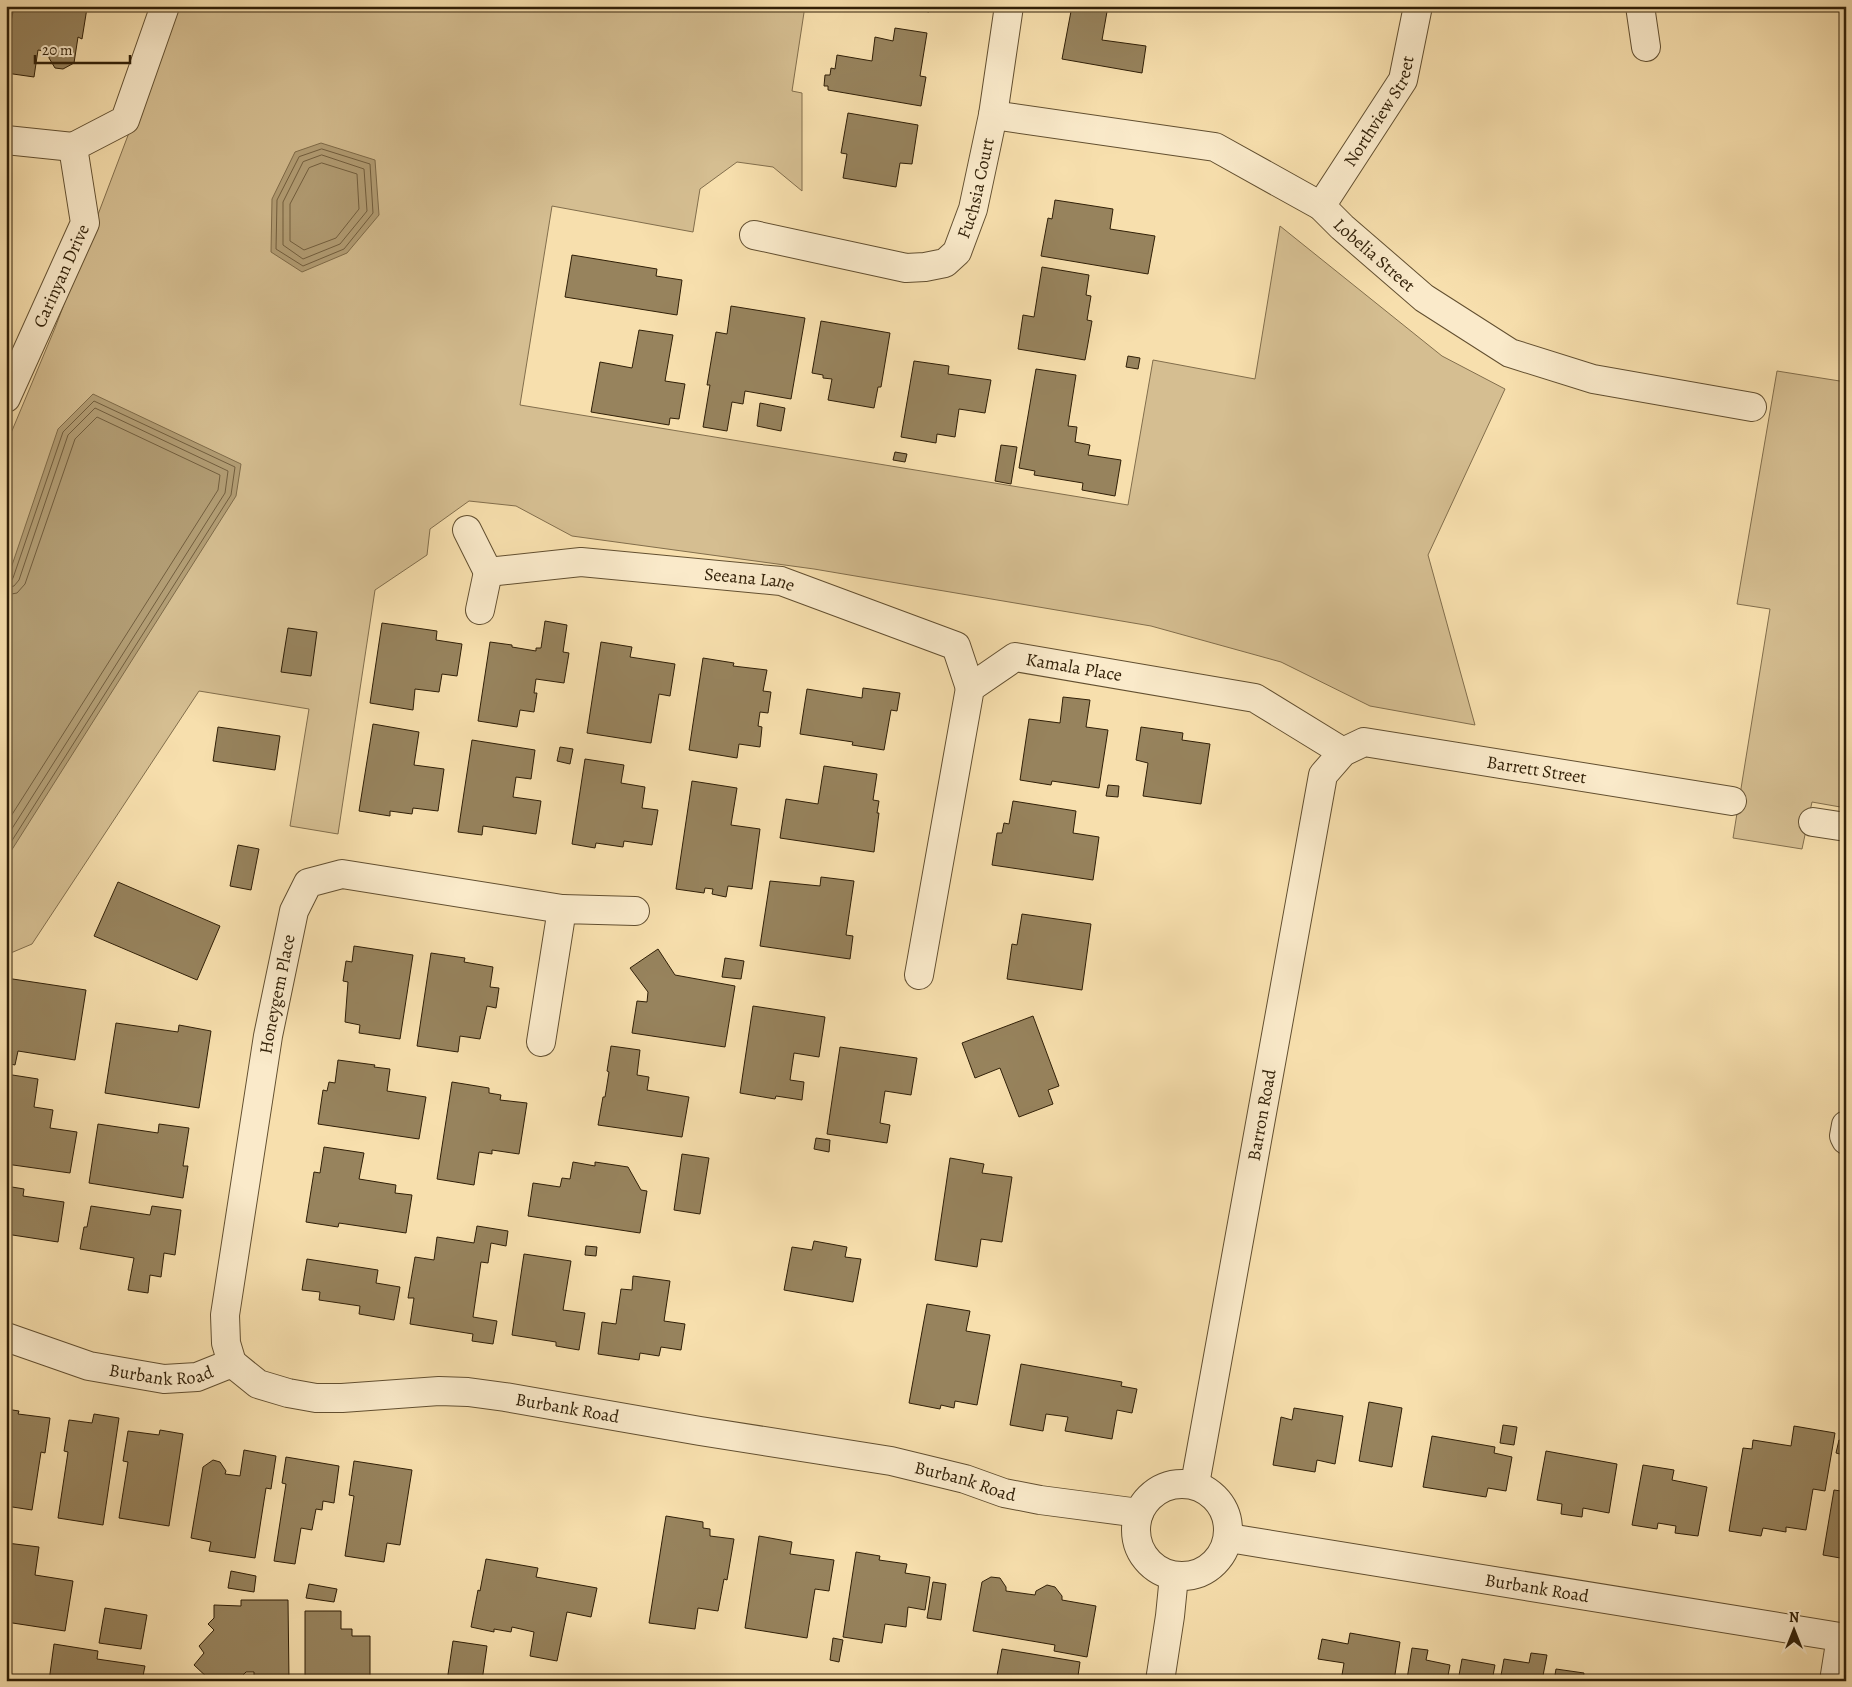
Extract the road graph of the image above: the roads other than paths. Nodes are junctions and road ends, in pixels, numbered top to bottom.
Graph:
1 (165, 6) edge
2 (1009, 6) edge
3 (1418, 6) edge
4 (1640, 6) edge
5 (1646, 47) dead end
6 (993, 115) junction
7 (6, 140) edge
8 (73, 147) junction
9 (1321, 206) junction
10 (754, 235) dead end
11 (6, 398) edge
12 (1752, 406) dead end
13 (467, 530) dead end
14 (488, 572) junction
15 (480, 610) dead end
16 (970, 688) junction
17 (1343, 752) junction
18 (1732, 801) dead end
19 (1813, 822) dead end
20 (1846, 827) edge
21 (562, 909) junction
22 (635, 911) dead end
23 (919, 974) dead end
24 (542, 1042) dead end
25 (1846, 1125) edge
26 (1846, 1140) edge
27 (6, 1338) edge
28 (232, 1363) junction
29 (1195, 1484) junction
30 (1138, 1513) junction
31 (1229, 1538) junction
32 (1174, 1576) junction
33 (1843, 1638) edge
34 (1160, 1681) edge
35 (1834, 1681) edge

1 - 8 street
2 - 6 street, Fuchsia Court
3 - 9 street, Northview Street
4 - 5 street
6 - 9 street, Lobelia Street
6 - 10 street, Fuchsia Court
7 - 8 street
8 - 11 street, Carinyan Drive
9 - 12 street, Lobelia Street
13 - 14 street
14 - 15 street
14 - 16 street, Seeana Lane
16 - 17 street, Kamala Place
16 - 23 street
17 - 18 street, Barrett Street
17 - 29 street, Barron Road
19 - 20 street
21 - 22 street, Honeygem Place
21 - 24 street
21 - 28 street, Honeygem Place
25 - 26 street
27 - 28 street, Burbank Road
28 - 30 street, Burbank Road
29 - 30 street
29 - 31 street
30 - 32 street
31 - 32 street
31 - 33 street, Burbank Road
32 - 34 street
33 - 35 street

